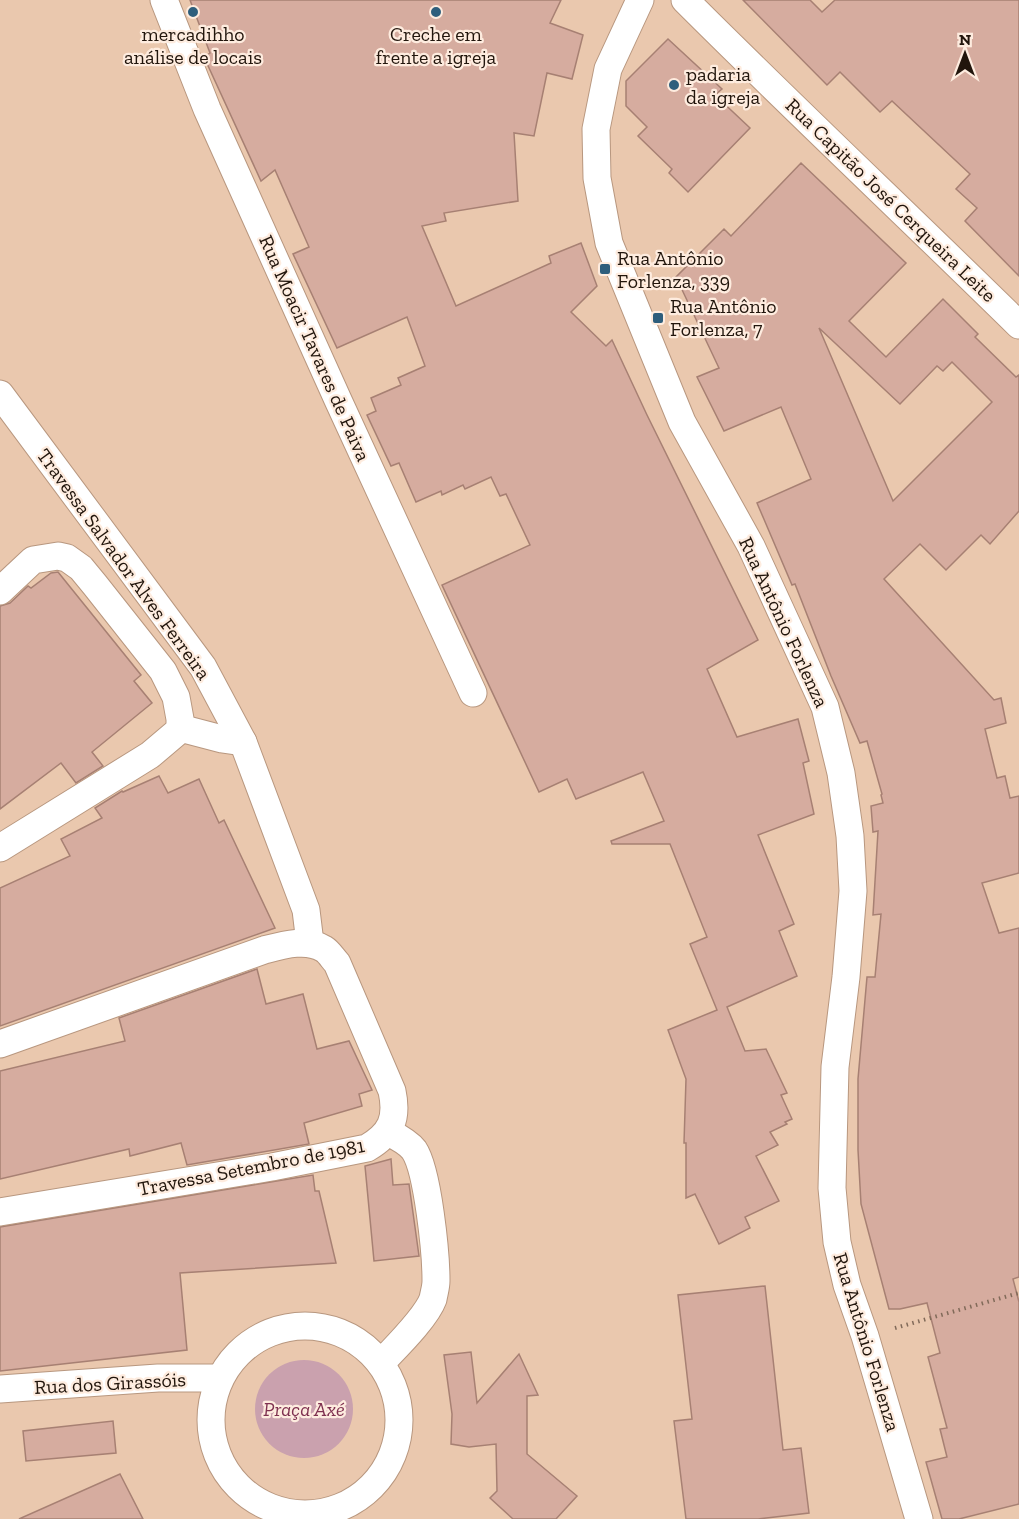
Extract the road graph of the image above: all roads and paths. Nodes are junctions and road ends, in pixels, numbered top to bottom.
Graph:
1 (164, 0) edge
2 (640, 0) edge
3 (686, 0) edge
4 (1019, 325) edge
5 (0, 394) edge
6 (0, 591) edge
7 (473, 693) dead end
8 (180, 728) junction
9 (243, 742) junction
10 (0, 848) edge
11 (310, 943) junction
12 (0, 1044) edge
13 (388, 1132) junction
14 (0, 1212) edge
15 (1019, 1293) edge
16 (866, 1336) junction
17 (381, 1363) junction
18 (220, 1378) junction
19 (0, 1389) edge
20 (919, 1519) edge

1 - 7 street, Rua Moacir Tavares de Paiva
2 - 16 street, Rua Antônio Forlenza
3 - 4 street, Rua Capitão José Cerqueira Leite
5 - 9 street, Travessa Salvador Alves Ferreira
6 - 8 street, Travessa Salvador Alves Ferreira
8 - 9 street
8 - 10 street
9 - 11 street, Travessa Salvador Alves Ferreira
11 - 12 street
11 - 13 street, Travessa Setembro de 1981
13 - 14 street, Travessa Setembro de 1981
13 - 17 street
15 - 16 path
16 - 20 street, Rua Antônio Forlenza
17 - 18 street
17 - 18 street
18 - 19 street, Rua dos Girassóis

